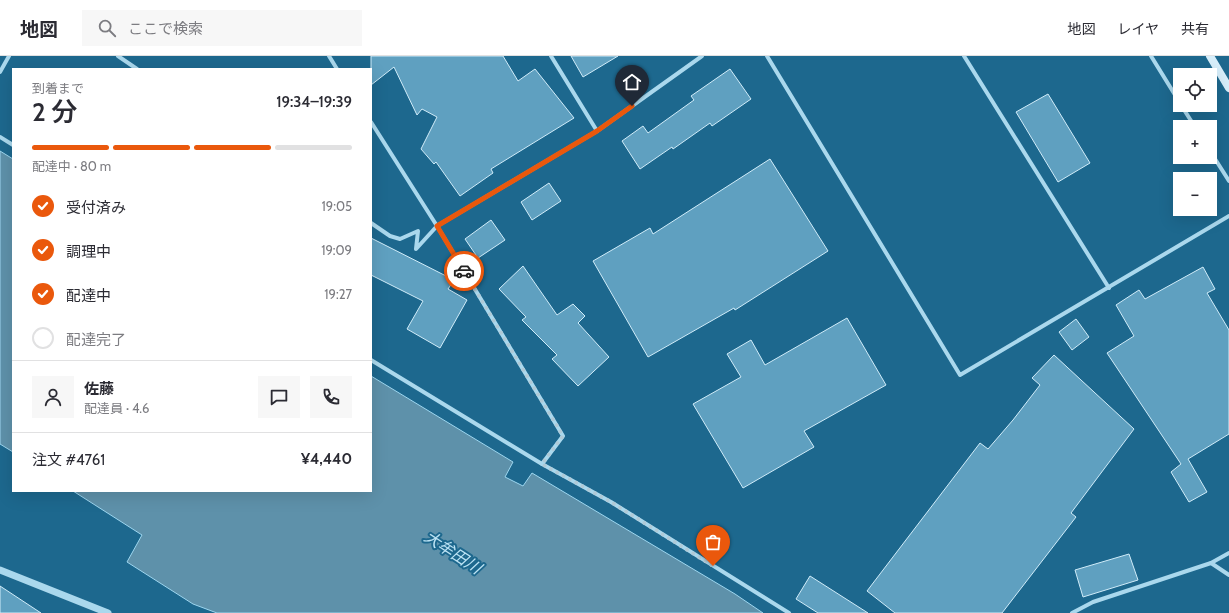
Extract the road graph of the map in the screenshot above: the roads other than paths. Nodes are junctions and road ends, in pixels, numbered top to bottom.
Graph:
1 (9, 56) edge
2 (118, 56) edge
3 (329, 56) edge
4 (551, 56) edge
5 (702, 56) edge
6 (767, 56) edge
7 (964, 56) edge
8 (1150, 56) edge
9 (1210, 56) edge
10 (136, 68) edge
11 (336, 68) edge
12 (0, 72) edge
13 (1229, 88) edge
14 (1173, 92) edge
15 (372, 124) edge
16 (597, 131) junction
17 (0, 137) edge
18 (12, 144) edge
19 (1217, 162) edge
20 (1229, 181) edge
21 (1229, 216) edge
22 (372, 224) edge
23 (437, 226) junction
24 (1109, 288) junction
25 (372, 361) edge
26 (542, 464) junction
27 (1229, 553) edge
28 (1211, 563) junction
29 (0, 570) edge
30 (1229, 575) edge
31 (108, 613) edge
32 (789, 613) edge
33 (1072, 613) edge

1 - 12 street
2 - 10 street
3 - 11 street
4 - 16 street
5 - 16 street
6 - 24 street
7 - 24 street
8 - 14 street
9 - 13 main road
15 - 23 street
16 - 23 street
17 - 18 street
19 - 20 street
21 - 24 street
22 - 23 street
23 - 26 street
25 - 26 street
26 - 32 street
27 - 28 street
28 - 30 street
28 - 33 street
29 - 31 street

